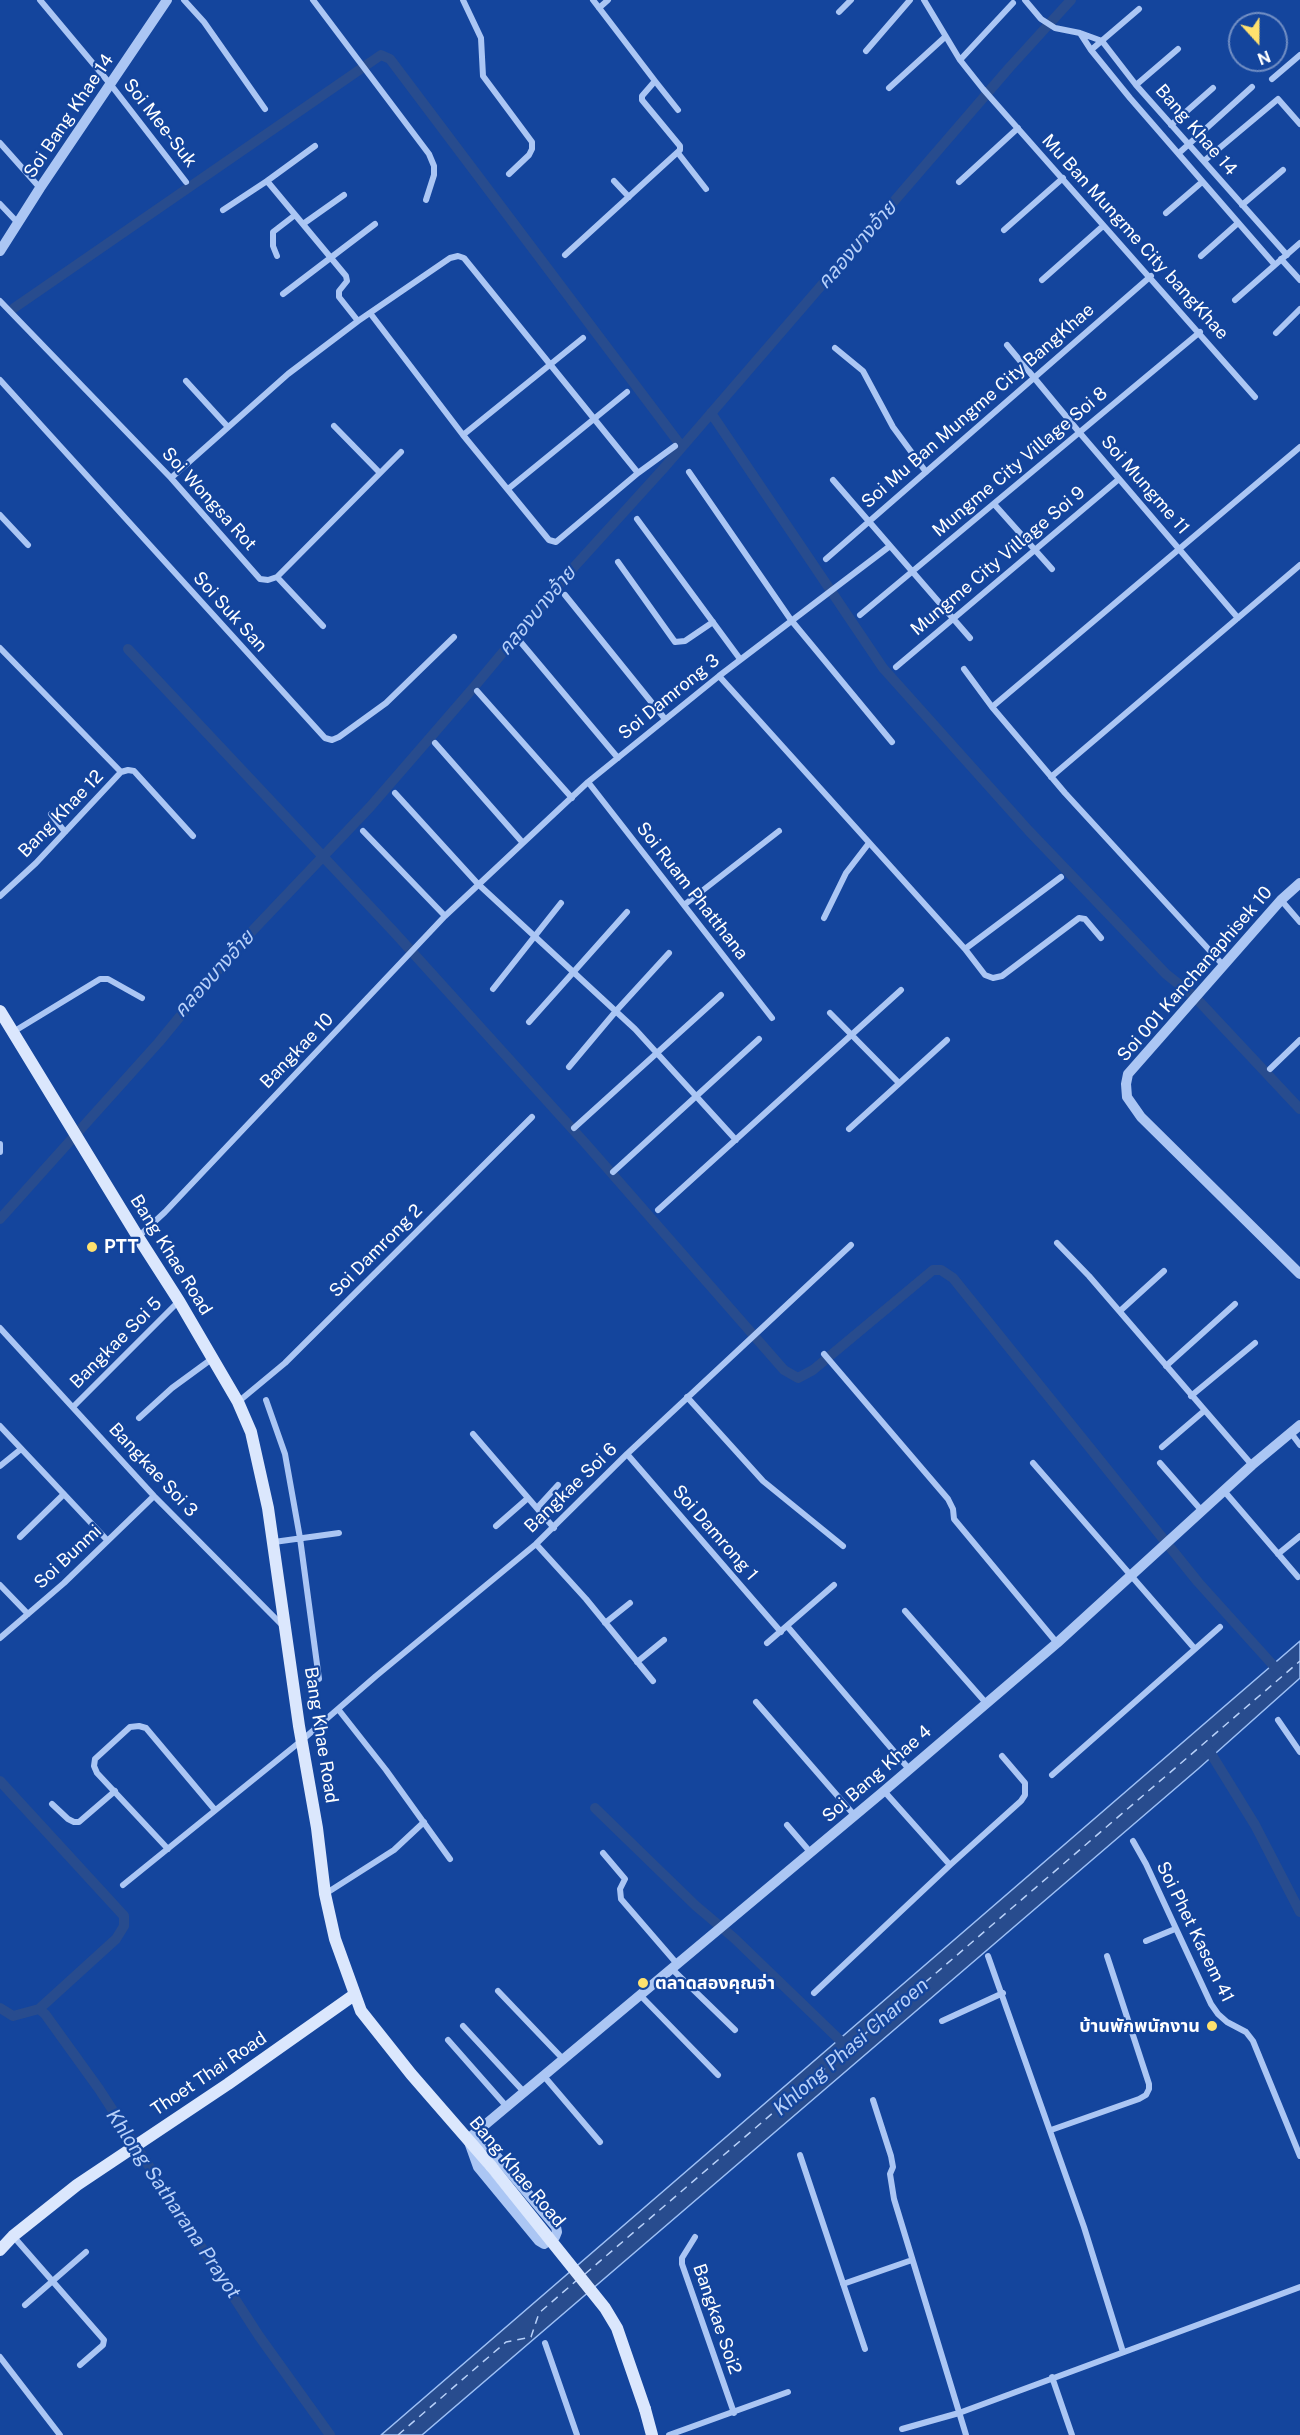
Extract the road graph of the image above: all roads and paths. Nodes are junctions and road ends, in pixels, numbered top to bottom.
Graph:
1 (40, 0) edge
2 (167, 0) edge
3 (184, 0) edge
4 (313, 0) edge
5 (463, 0) edge
6 (593, 0) edge
7 (608, 0) edge
8 (851, 0) edge
9 (910, 0) edge
10 (924, 0) edge
11 (1025, 0) edge
12 (1013, 3) dead end
13 (599, 8) junction
14 (1139, 9) dead end
15 (839, 12) dead end
16 (1080, 33) junction
17 (945, 37) junction
18 (1102, 41) junction
19 (1178, 49) dead end
20 (1091, 50) junction
21 (866, 51) dead end
22 (1300, 55) edge
23 (960, 60) junction
24 (1272, 79) dead end
25 (655, 81) junction
26 (111, 85) junction
27 (1138, 87) junction
28 (1252, 87) dead end
29 (889, 88) dead end
30 (1213, 88) dead end
31 (1130, 98) junction
32 (265, 109) dead end
33 (678, 110) dead end
34 (1300, 124) edge
35 (1171, 125) junction
36 (1018, 128) junction
37 (0, 143) edge
38 (1190, 144) junction
39 (315, 146) dead end
40 (678, 153) junction
41 (1179, 153) junction
42 (1204, 161) junction
43 (1283, 170) dead end
44 (509, 174) dead end
45 (1062, 178) junction
46 (267, 181) junction
47 (614, 181) dead end
48 (186, 182) dead end
49 (959, 182) dead end
50 (1202, 182) junction
51 (39, 188) junction
52 (706, 189) dead end
53 (344, 195) dead end
54 (629, 197) junction
55 (426, 200) dead end
56 (0, 204) edge
57 (1242, 205) junction
58 (223, 210) dead end
59 (1166, 213) dead end
60 (295, 215) junction
61 (1239, 223) junction
62 (18, 224) junction
63 (303, 224) junction
64 (375, 224) dead end
65 (1103, 226) junction
66 (1004, 230) dead end
67 (1300, 243) edge
68 (0, 251) edge
69 (566, 255) dead end
70 (277, 256) dead end
71 (1201, 256) dead end
72 (1284, 257) junction
73 (331, 258) junction
74 (1275, 265) junction
75 (1151, 276) junction
76 (1042, 279) dead end
77 (1300, 280) edge
78 (284, 294) dead end
79 (1235, 300) dead end
80 (0, 301) edge
81 (1300, 309) edge
82 (370, 313) junction
83 (358, 321) junction
84 (1200, 332) junction
85 (1276, 333) dead end
86 (583, 338) dead end
87 (1007, 345) dead end
88 (835, 348) dead end
89 (549, 365) junction
90 (1034, 378) junction
91 (0, 380) edge
92 (186, 381) dead end
93 (627, 392) dead end
94 (1255, 397) dead end
95 (594, 419) junction
96 (334, 426) dead end
97 (228, 427) junction
98 (1078, 432) junction
99 (463, 435) junction
100 (675, 446) dead end
101 (1300, 447) edge
102 (401, 452) dead end
103 (689, 472) dead end
104 (926, 472) junction
105 (380, 473) junction
106 (638, 473) junction
107 (171, 478) junction
108 (1119, 479) junction
109 (833, 480) dead end
110 (508, 489) junction
111 (994, 504) junction
112 (0, 515) edge
113 (637, 519) dead end
114 (869, 521) junction
115 (28, 545) dead end
116 (890, 546) junction
117 (1180, 549) junction
118 (1035, 550) junction
119 (826, 559) dead end
120 (618, 561) dead end
121 (1300, 565) edge
122 (1052, 569) dead end
123 (914, 571) junction
124 (276, 577) junction
125 (565, 595) dead end
126 (860, 615) dead end
127 (1238, 618) junction
128 (953, 619) junction
129 (791, 620) junction
130 (713, 622) junction
131 (323, 626) dead end
132 (454, 637) dead end
133 (970, 638) dead end
134 (518, 639) dead end
135 (0, 648) edge
136 (740, 659) junction
137 (896, 667) dead end
138 (964, 669) dead end
139 (719, 676) junction
140 (477, 691) dead end
141 (992, 707) junction
142 (665, 719) junction
143 (892, 742) dead end
144 (435, 743) dead end
145 (618, 758) junction
146 (121, 772) junction
147 (1051, 777) junction
148 (588, 782) junction
149 (394, 793) dead end
150 (572, 798) junction
151 (51, 814) dead end
152 (363, 831) dead end
153 (779, 831) dead end
154 (65, 832) junction
155 (194, 836) dead end
156 (523, 843) junction
157 (869, 843) junction
158 (1061, 877) dead end
159 (1300, 883) edge
160 (478, 885) junction
161 (0, 896) edge
162 (1281, 900) junction
163 (561, 903) dead end
164 (684, 905) junction
165 (627, 912) dead end
166 (445, 916) junction
167 (824, 918) dead end
168 (1300, 922) edge
169 (534, 936) junction
170 (1101, 938) dead end
171 (965, 949) junction
172 (669, 953) dead end
173 (1223, 965) junction
174 (574, 973) junction
175 (493, 989) dead end
176 (901, 990) dead end
177 (721, 995) dead end
178 (141, 998) dead end
179 (0, 1011) edge
180 (616, 1011) junction
181 (830, 1013) dead end
182 (772, 1018) dead end
183 (529, 1022) dead end
184 (12, 1032) junction
185 (852, 1035) junction
186 (759, 1039) dead end
187 (947, 1040) dead end
188 (1300, 1040) edge
189 (657, 1053) junction
190 (569, 1067) dead end
191 (1270, 1069) dead end
192 (899, 1083) junction
193 (696, 1096) junction
194 (532, 1117) dead end
195 (574, 1128) dead end
196 (849, 1129) dead end
197 (736, 1140) junction
198 (613, 1172) dead end
199 (658, 1210) dead end
200 (138, 1237) junction
201 (1057, 1243) dead end
202 (851, 1245) dead end
203 (1164, 1271) dead end
204 (1300, 1274) edge
205 (179, 1300) junction
206 (1235, 1304) dead end
207 (1120, 1311) junction
208 (0, 1328) edge
209 (1255, 1342) dead end
210 (824, 1354) dead end
211 (213, 1358) junction
212 (1166, 1366) junction
213 (1191, 1396) junction
214 (687, 1397) junction
215 (266, 1400) dead end
216 (238, 1402) junction
217 (74, 1406) junction
218 (1204, 1411) junction
219 (140, 1418) dead end
220 (1300, 1425) edge
221 (0, 1426) edge
222 (1291, 1433) junction
223 (473, 1434) dead end
224 (1300, 1445) edge
225 (1162, 1448) dead end
226 (21, 1449) junction
227 (627, 1454) junction
228 (1034, 1463) dead end
229 (1160, 1463) dead end
230 (1252, 1465) junction
231 (0, 1466) edge
232 (558, 1485) dead end
233 (1225, 1492) junction
234 (64, 1494) junction
235 (154, 1496) junction
236 (528, 1498) junction
237 (537, 1508) junction
238 (1202, 1512) junction
239 (496, 1526) dead end
240 (554, 1528) junction
241 (339, 1533) dead end
242 (1300, 1536) edge
243 (20, 1537) dead end
244 (300, 1538) junction
245 (107, 1540) junction
246 (274, 1542) junction
247 (536, 1544) junction
248 (843, 1546) dead end
249 (1278, 1554) junction
250 (1131, 1576) junction
251 (1298, 1577) dead end
252 (0, 1585) edge
253 (834, 1585) dead end
254 (630, 1604) dead end
255 (905, 1611) dead end
256 (28, 1614) junction
257 (605, 1623) junction
258 (787, 1626) junction
259 (1220, 1627) dead end
260 (286, 1629) junction
261 (781, 1632) junction
262 (0, 1638) edge
263 (664, 1640) dead end
264 (1057, 1643) junction
265 (767, 1644) dead end
266 (1195, 1649) junction
267 (637, 1662) junction
268 (319, 1679) dead end
269 (652, 1681) dead end
270 (756, 1702) dead end
271 (986, 1703) junction
272 (338, 1709) junction
273 (1278, 1720) dead end
274 (301, 1741) junction
275 (1300, 1752) edge
276 (1002, 1756) dead end
277 (909, 1769) junction
278 (1052, 1775) dead end
279 (115, 1791) junction
280 (884, 1791) junction
281 (52, 1804) dead end
282 (215, 1810) junction
283 (855, 1816) junction
284 (423, 1822) junction
285 (787, 1825) dead end
286 (1133, 1841) dead end
287 (168, 1849) junction
288 (603, 1853) dead end
289 (811, 1853) junction
290 (450, 1859) dead end
291 (950, 1865) junction
292 (123, 1885) dead end
293 (325, 1894) junction
294 (1175, 1929) junction
295 (1146, 1941) dead end
296 (988, 1956) dead end
297 (1107, 1956) dead end
298 (676, 1967) junction
299 (498, 1990) dead end
300 (814, 1993) dead end
301 (1003, 1993) junction
302 (354, 1995) junction
303 (641, 1996) junction
304 (942, 2021) dead end
305 (463, 2026) dead end
306 (735, 2030) dead end
307 (448, 2040) dead end
308 (563, 2059) junction
309 (543, 2075) junction
310 (718, 2075) dead end
311 (524, 2092) junction
312 (873, 2100) dead end
313 (507, 2107) junction
314 (1051, 2130) junction
315 (468, 2139) junction
316 (600, 2142) dead end
317 (800, 2155) dead end
318 (1300, 2156) edge
319 (13, 2236) junction
320 (695, 2238) dead end
321 (0, 2250) edge
322 (86, 2252) dead end
323 (912, 2260) junction
324 (54, 2281) junction
325 (843, 2284) junction
326 (1300, 2287) edge
327 (25, 2305) dead end
328 (545, 2343) dead end
329 (865, 2349) dead end
330 (1123, 2352) junction
331 (0, 2356) edge
332 (80, 2365) dead end
333 (1052, 2377) junction
334 (788, 2392) dead end
335 (734, 2413) junction
336 (959, 2413) junction
337 (902, 2429) dead end
338 (60, 2435) edge
339 (577, 2435) edge
340 (652, 2435) edge
341 (669, 2435) edge
342 (966, 2435) edge
343 (1072, 2435) edge

1 - 26 street, Soi Mee-Suk
2 - 26 street, Soi Bang Khae 14
3 - 32 street
4 - 55 street
5 - 44 street
6 - 13 street
7 - 13 street
8 - 15 street
9 - 21 street
10 - 17 street, Mu Ban Mungme City bangKhae
11 - 16 street
12 - 23 street
13 - 25 street
14 - 18 street
16 - 18 street
16 - 20 street, Bang Khae 14
17 - 23 street, Mu Ban Mungme City bangKhae
17 - 29 street
18 - 20 street
18 - 27 street, Bang Khae 14
19 - 27 street
20 - 31 street, Bang Khae 14
22 - 24 street
23 - 36 street, Mu Ban Mungme City bangKhae
25 - 33 street
25 - 40 street
26 - 48 street, Soi Mee-Suk
26 - 51 street, Soi Bang Khae 14
27 - 31 street
27 - 35 street, Bang Khae 14
28 - 38 street
30 - 35 street
31 - 41 street, Bang Khae 14
34 - 42 street
35 - 38 street, Bang Khae 14
36 - 45 street, Mu Ban Mungme City bangKhae
36 - 49 street
37 - 51 street
38 - 41 street
38 - 42 street, Bang Khae 14
39 - 46 street
40 - 52 street
40 - 54 street
41 - 50 street, Bang Khae 14
42 - 57 street, Bang Khae 14
43 - 57 street
45 - 65 street, Mu Ban Mungme City bangKhae
45 - 66 street
46 - 58 street
46 - 60 street
47 - 54 street
50 - 59 street
50 - 61 street, Bang Khae 14
51 - 62 street, Soi Bang Khae 14
53 - 63 street
54 - 69 street
56 - 62 street
57 - 72 street, Bang Khae 14
60 - 63 street
60 - 70 street
61 - 71 street
61 - 74 street, Bang Khae 14
62 - 68 street, Soi Bang Khae 14
63 - 73 street
64 - 73 street
65 - 75 street, Mu Ban Mungme City bangKhae
65 - 76 street
67 - 72 street
72 - 74 street
72 - 77 street, Bang Khae 14
73 - 78 street
73 - 83 street
74 - 79 street
75 - 84 street, Mu Ban Mungme City bangKhae
75 - 90 street, Soi Mu Ban Mungme City BangKhae
80 - 107 street, Soi Wongsa Rot
81 - 85 street
82 - 83 street
82 - 89 street
82 - 99 street
83 - 97 street
84 - 94 street, Mu Ban Mungme City bangKhae
84 - 98 street, Mungme City Village Soi 8
86 - 89 street
87 - 90 street, Soi Mungme 11
88 - 104 street
89 - 95 street
89 - 99 street
90 - 98 street, Soi Mungme 11
90 - 104 street, Soi Mu Ban Mungme City BangKhae
91 - 132 street, Soi Suk San
92 - 97 street
93 - 95 street
95 - 106 street
95 - 110 street
96 - 105 street
97 - 107 street
98 - 108 street, Soi Mungme 11
98 - 111 street, Mungme City Village Soi 8
99 - 110 street
100 - 106 street
101 - 117 street
102 - 105 street
103 - 129 street
104 - 114 street, Soi Mu Ban Mungme City BangKhae
105 - 124 street
106 - 110 street
107 - 124 street, Soi Wongsa Rot
108 - 117 street, Soi Mungme 11
108 - 118 street, Mungme City Village Soi 9
109 - 114 street
111 - 118 street
111 - 123 street, Mungme City Village Soi 8
112 - 115 street
113 - 130 street
114 - 116 street
114 - 119 street, Soi Mu Ban Mungme City BangKhae
116 - 123 street
116 - 129 street, Soi Damrong 3
117 - 127 street, Soi Mungme 11
117 - 141 street
118 - 122 street
118 - 128 street, Mungme City Village Soi 9
120 - 130 street
121 - 127 street
123 - 126 street, Mungme City Village Soi 8
123 - 128 street
124 - 131 street
125 - 142 street
127 - 147 street
128 - 133 street
128 - 137 street, Mungme City Village Soi 9
129 - 136 street, Soi Damrong 3
129 - 143 street
130 - 136 street
134 - 145 street
135 - 146 street
136 - 139 street, Soi Damrong 3
138 - 141 street
139 - 142 street, Soi Damrong 3
139 - 157 street
140 - 150 street
141 - 147 street
142 - 145 street, Soi Damrong 3
144 - 156 street
145 - 148 street, Soi Damrong 3
146 - 154 street, Bang Khae 12
146 - 155 street, Bang Khae 12
147 - 173 street
148 - 150 street, Soi Damrong 3
148 - 164 street, Soi Ruam Phatthana
149 - 160 street
150 - 156 street, Soi Damrong 3
151 - 154 street
152 - 166 street
153 - 164 street
154 - 161 street, Bang Khae 12
156 - 160 street, Soi Damrong 3
157 - 167 street
157 - 171 street
158 - 171 street
159 - 162 street, Soi 001 Kanchanaphisek 10
160 - 166 street, Bangkae 10
160 - 169 street
162 - 168 street
162 - 173 street, Soi 001 Kanchanaphisek 10
163 - 169 street
164 - 182 street, Soi Ruam Phatthana
165 - 174 street
166 - 200 street, Bangkae 10
169 - 174 street
169 - 175 street
170 - 171 street
172 - 180 street
173 - 204 street, Soi 001 Kanchanaphisek 10
174 - 180 street
174 - 183 street
176 - 185 street
177 - 189 street
178 - 184 street
179 - 184 main road, Bang Khae Road
180 - 189 street
180 - 190 street
181 - 185 street
184 - 200 main road, Bang Khae Road
185 - 192 street
185 - 197 street
186 - 193 street
187 - 192 street
188 - 191 street
189 - 193 street
189 - 195 street
192 - 196 street
193 - 197 street
193 - 198 street
194 - 216 street, Soi Damrong 2
197 - 199 street
200 - 205 main road, Bang Khae Road
201 - 207 street
202 - 214 street, Bangkae Soi 6
203 - 207 street
205 - 211 main road, Bang Khae Road
205 - 217 street, Bangkae Soi 5
206 - 212 street
207 - 212 street
208 - 217 street, Bangkae Soi 3
209 - 213 street
210 - 264 street
211 - 216 main road, Bang Khae Road
211 - 219 street
212 - 213 street
213 - 218 street
214 - 227 street, Bangkae Soi 6
214 - 248 street
215 - 244 street
216 - 246 main road, Bang Khae Road
217 - 235 street, Bangkae Soi 3
218 - 225 street
218 - 230 street
220 - 222 street, Soi Bang Khae 4
221 - 226 street
222 - 224 street
222 - 230 street, Soi Bang Khae 4
223 - 236 street
226 - 231 street
226 - 234 street
227 - 240 street, Bangkae Soi 6
227 - 261 street, Soi Damrong 1
228 - 250 street
229 - 238 street
230 - 233 street, Soi Bang Khae 4
232 - 237 street
233 - 238 street, Soi Bang Khae 4
233 - 249 street
234 - 243 street
234 - 245 street
235 - 245 street, Soi Bunmi
235 - 260 street, Bangkae Soi 3
236 - 237 street
236 - 239 street
237 - 240 street
238 - 250 street, Soi Bang Khae 4
240 - 247 street, Bangkae Soi 6
241 - 244 street
242 - 249 street
244 - 246 street
244 - 268 street
245 - 256 street, Soi Bunmi
246 - 260 main road, Bang Khae Road
247 - 257 street
247 - 272 street, Bangkae Soi 6
249 - 251 street
250 - 264 street, Soi Bang Khae 4
250 - 266 street
252 - 256 street
253 - 258 street
254 - 257 street
255 - 271 street
256 - 262 street, Soi Bunmi
257 - 267 street
258 - 261 street
258 - 277 street
259 - 266 street
260 - 274 main road, Bang Khae Road
261 - 265 street
263 - 267 street
264 - 271 street, Soi Bang Khae 4
266 - 278 street
267 - 269 street
270 - 283 street
271 - 277 street, Soi Bang Khae 4
272 - 274 street, Bangkae Soi 6
272 - 284 street
273 - 275 street
274 - 282 street, Bangkae Soi 6
274 - 293 main road, Bang Khae Road
276 - 291 street
277 - 280 street, Soi Bang Khae 4
279 - 281 street
279 - 282 street
279 - 287 street
280 - 283 street, Soi Bang Khae 4
280 - 291 street
282 - 287 street, Bangkae Soi 6
283 - 289 street, Soi Bang Khae 4
284 - 290 street
284 - 293 street
285 - 289 street
286 - 294 street, Soi Phet Kasem 41
287 - 292 street, Bangkae Soi 6
288 - 298 street
289 - 298 street, Soi Bang Khae 4
291 - 300 street
293 - 302 main road, Bang Khae Road
294 - 295 street
294 - 318 street, Soi Phet Kasem 41
296 - 301 street
297 - 314 street
298 - 303 street, Soi Bang Khae 4
298 - 306 street
299 - 308 street
301 - 304 street
301 - 314 street
302 - 315 main road, Bang Khae Road
302 - 319 main road, Thoet Thai Road
303 - 308 street, Soi Bang Khae 4
303 - 310 street
305 - 311 street
307 - 313 street
308 - 309 street, Soi Bang Khae 4
309 - 311 street, Soi Bang Khae 4
309 - 316 street
311 - 313 street, Soi Bang Khae 4
312 - 323 street
313 - 315 street, Soi Bang Khae 4
314 - 330 street
315 - 315 street
315 - 340 main road, Bang Khae Road, bridge
317 - 325 street
319 - 321 main road, Thoet Thai Road
319 - 324 street
320 - 335 street, Bangkae Soi2
322 - 324 street
323 - 325 street
323 - 336 street
324 - 327 street
324 - 332 street
325 - 329 street
326 - 330 street
328 - 339 street
330 - 333 street
331 - 338 street
333 - 336 street
333 - 343 street
334 - 335 street
335 - 341 street
336 - 337 street
336 - 342 street

